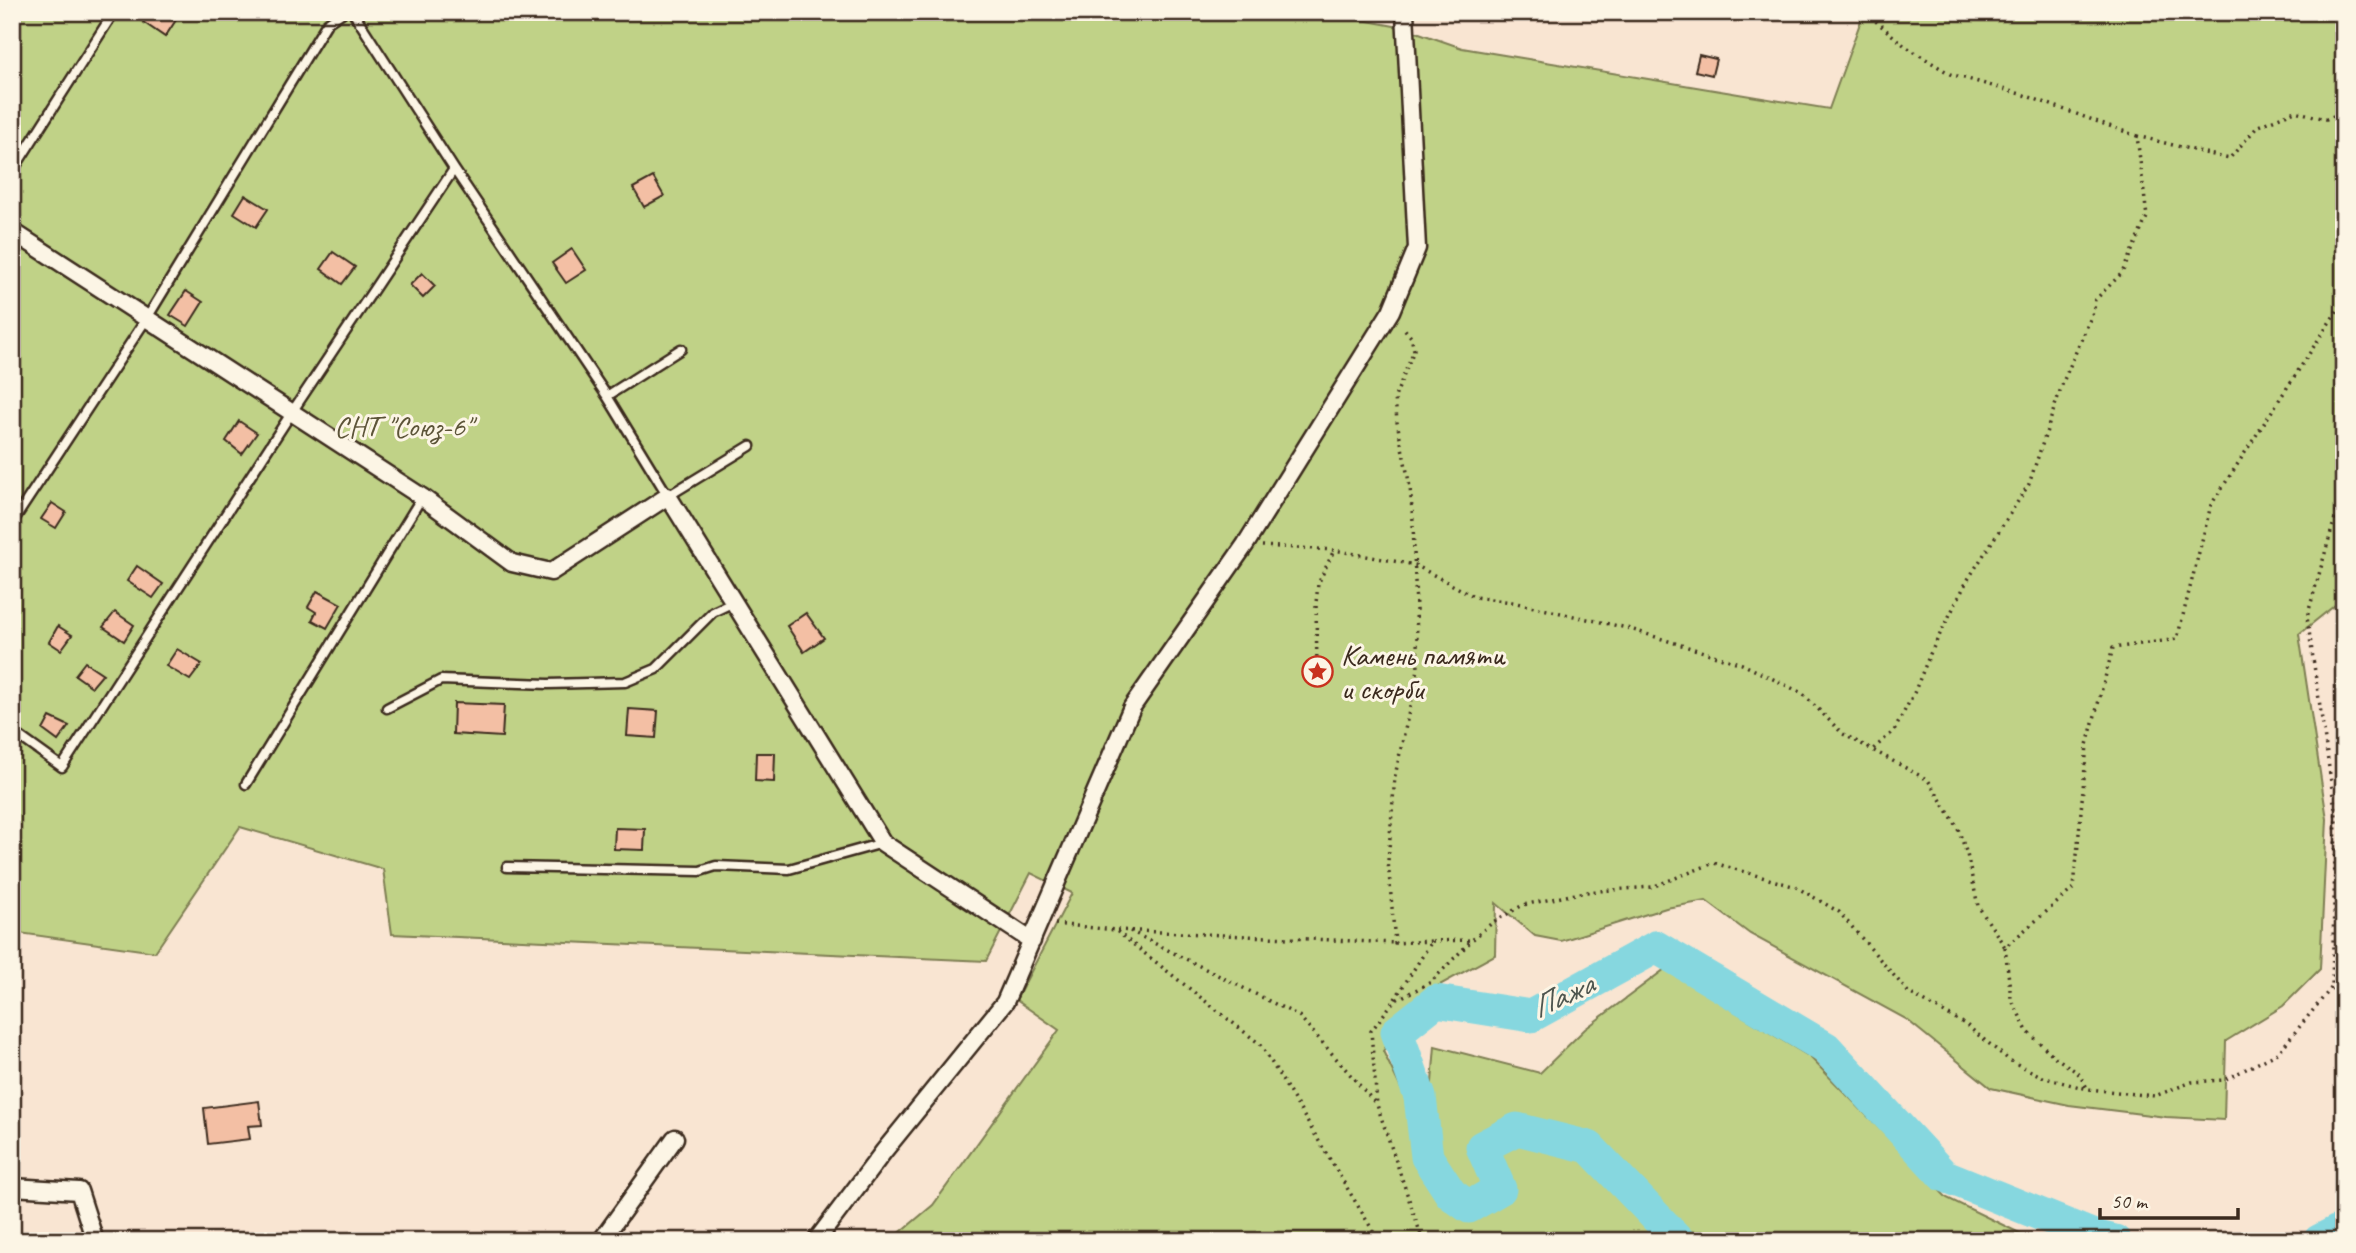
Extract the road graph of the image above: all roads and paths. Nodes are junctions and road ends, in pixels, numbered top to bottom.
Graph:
1 (114, 12) edge
2 (343, 12) edge
3 (353, 12) edge
4 (1405, 12) edge
5 (1866, 12) edge
6 (2344, 113) edge
7 (2137, 136) junction
8 (454, 169) junction
9 (12, 172) edge
10 (12, 230) edge
11 (2344, 300) edge
12 (1391, 310) junction
13 (147, 318) junction
14 (681, 349) dead end
15 (607, 396) junction
16 (292, 412) junction
17 (750, 446) dead end
18 (2344, 486) edge
19 (668, 496) junction
20 (422, 497) junction
21 (12, 523) edge
22 (1245, 545) junction
23 (1334, 550) junction
24 (1415, 565) junction
25 (734, 602) junction
26 (1317, 671) dead end
27 (387, 708) dead end
28 (12, 732) edge
29 (1872, 750) junction
30 (246, 784) dead end
31 (883, 843) junction
32 (507, 867) dead end
33 (1040, 922) junction
34 (1115, 930) junction
35 (1128, 930) junction
36 (1472, 940) junction
37 (1032, 941) junction
38 (1432, 941) junction
39 (1395, 943) junction
40 (2005, 947) junction
41 (1394, 1001) junction
42 (2088, 1089) junction
43 (1377, 1105) junction
44 (674, 1138) dead end
45 (12, 1187) edge
46 (95, 1241) edge
47 (601, 1241) edge
48 (816, 1241) edge
49 (1376, 1241) edge
50 (1423, 1241) edge

1 - 9 lane
2 - 13 lane
3 - 8 lane
4 - 12 street
5 - 7 path
6 - 7 path
7 - 29 path
8 - 15 lane
8 - 16 lane
10 - 13 street
11 - 40 path
12 - 22 street
12 - 24 path
13 - 16 street
13 - 21 lane
14 - 15 lane
15 - 19 lane
16 - 20 street
16 - 28 lane
17 - 19 lane
18 - 42 path
19 - 20 street
19 - 25 street
20 - 30 lane
22 - 23 path
22 - 33 street
23 - 24 path
23 - 26 path
24 - 29 path
24 - 39 path
25 - 27 lane
25 - 31 street
29 - 40 path
31 - 32 lane
31 - 37 street
33 - 34 path
33 - 37 street
34 - 35 path
34 - 49 path
35 - 39 path
35 - 43 path
36 - 38 path
36 - 41 path
36 - 42 path
37 - 48 street
38 - 39 path
38 - 41 path
40 - 42 path
41 - 43 path
43 - 50 path
44 - 47 street
45 - 46 street

